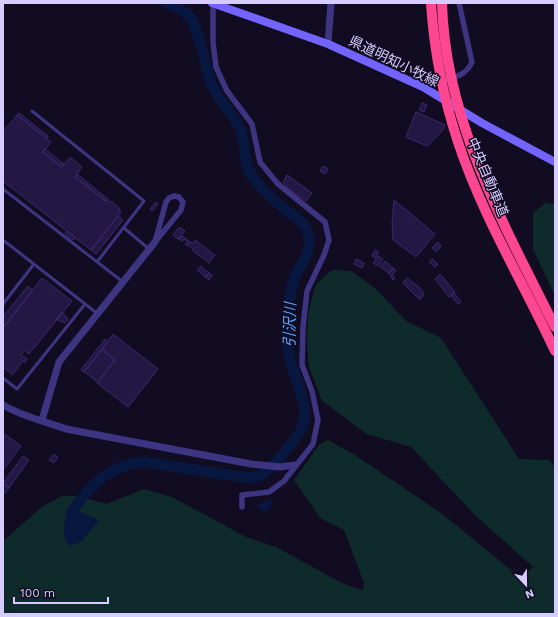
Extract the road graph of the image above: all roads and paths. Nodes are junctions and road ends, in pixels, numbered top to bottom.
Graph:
1 (213, 3) edge
2 (331, 3) edge
3 (431, 3) edge
4 (442, 3) edge
5 (459, 3) edge
6 (328, 44) junction
7 (423, 87) junction
8 (32, 111) dead end
9 (555, 162) edge
10 (3, 189) edge
11 (124, 228) junction
12 (3, 240) edge
13 (155, 242) junction
14 (150, 249) junction
15 (96, 262) junction
16 (34, 264) junction
17 (123, 282) junction
18 (3, 304) edge
19 (85, 304) junction
20 (98, 314) junction
21 (555, 327) edge
22 (555, 351) edge
23 (3, 378) edge
24 (3, 405) edge
25 (42, 420) junction
26 (295, 465) junction
27 (242, 507) dead end

1 - 6 main road, 県道明知小牧線
1 - 26 street
2 - 6 street
3 - 22 highway, 中央自動車道
4 - 21 highway, 中央自動車道
5 - 7 street
6 - 7 main road, 県道明知小牧線
7 - 9 main road, 県道明知小牧線
8 - 11 lane
10 - 15 lane
11 - 14 lane
11 - 15 lane
12 - 16 lane
13 - 13 street
13 - 14 street
14 - 17 street
15 - 17 lane
16 - 18 lane
16 - 19 lane
17 - 20 street
19 - 20 lane
19 - 23 lane
20 - 25 street
24 - 25 street
25 - 26 street
26 - 27 street

